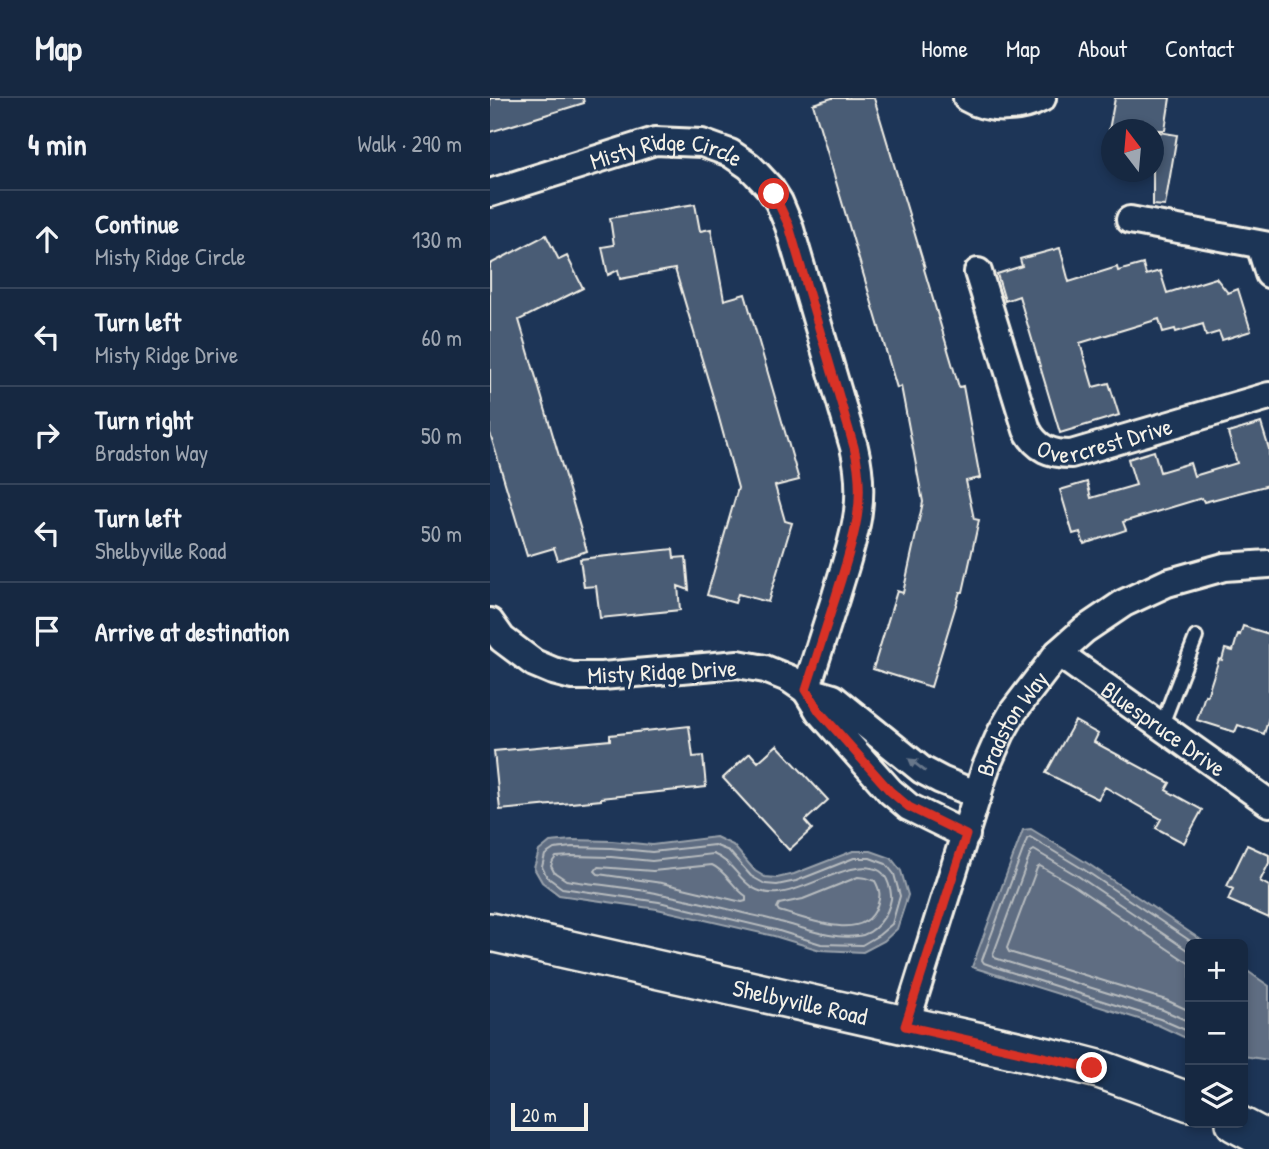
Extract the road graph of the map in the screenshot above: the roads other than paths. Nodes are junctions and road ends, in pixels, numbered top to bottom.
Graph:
1 (967, 98) edge
2 (1042, 98) edge
3 (490, 193) edge
4 (1130, 220) dead end
5 (1265, 245) edge
6 (978, 272) dead end
7 (1269, 274) edge
8 (1269, 396) edge
9 (1269, 564) edge
10 (490, 622) edge
11 (1196, 637) dead end
12 (1058, 653) junction
13 (806, 690) junction
14 (1161, 728) junction
15 (978, 795) junction
16 (1266, 795) edge
17 (966, 835) junction
18 (490, 932) edge
19 (905, 1026) junction
20 (1185, 1099) edge
21 (1244, 1128) edge
22 (1269, 1141) edge

1 - 2 street
3 - 13 street, Misty Ridge Circle
4 - 5 street
5 - 7 street
6 - 8 street, Overcrest Drive
9 - 12 street, Bradston Way
10 - 13 street, Misty Ridge Drive
11 - 14 lane
12 - 14 street, Bluespruce Drive
12 - 15 street, Bradston Way
15 -> 13 street, Misty Ridge Drive
13 - 17 street, Misty Ridge Drive
14 - 16 street, Bluespruce Drive
15 - 17 street, Bradston Way
17 - 19 street, Bradston Way
18 - 19 main road, Shelbyville Road
19 - 20 main road, Shelbyville Road
21 - 22 main road

